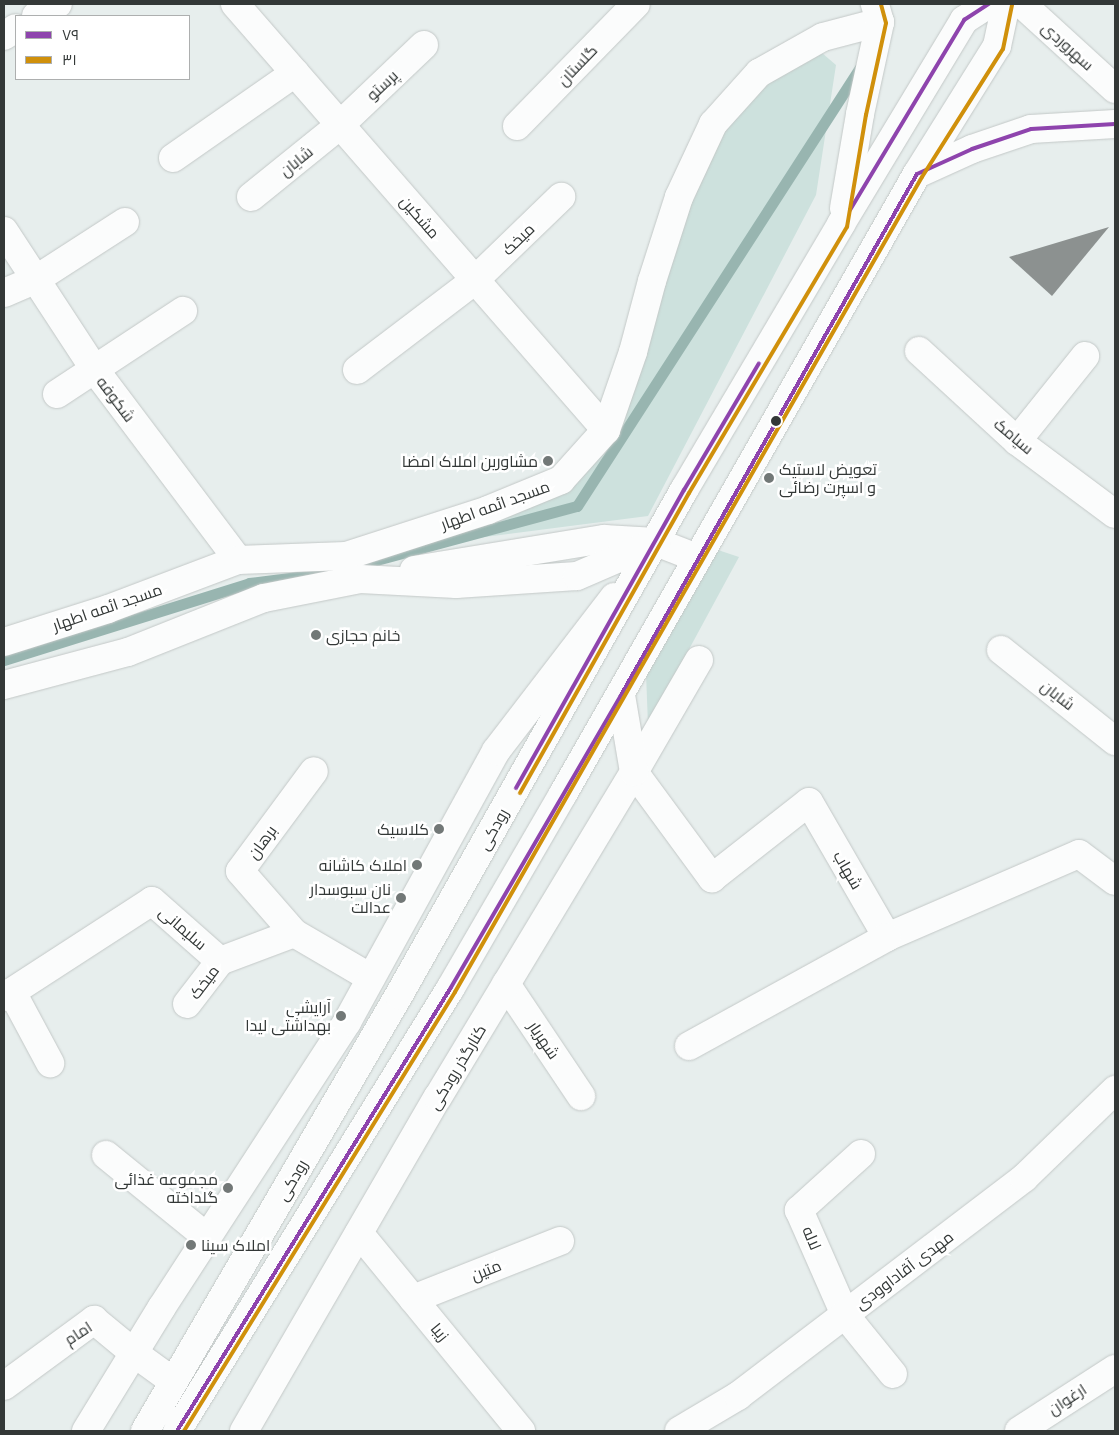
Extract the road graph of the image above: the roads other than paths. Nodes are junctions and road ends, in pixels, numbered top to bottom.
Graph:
1 (58, 4) edge
2 (235, 4) edge
3 (636, 4) edge
4 (989, 4) edge
5 (1006, 4) edge
6 (1022, 4) edge
7 (878, 13) edge
8 (38, 15) edge
9 (15, 29) edge
10 (4, 36) edge
11 (424, 46) dead end
12 (295, 73) junction
13 (1115, 89) edge
14 (340, 124) junction
15 (1115, 124) edge
16 (517, 126) dead end
17 (173, 158) dead end
18 (917, 174) junction
19 (251, 197) dead end
20 (561, 197) dead end
21 (125, 222) dead end
22 (841, 224) junction
23 (4, 231) edge
24 (36, 280) junction
25 (476, 280) junction
26 (4, 293) edge
27 (183, 311) dead end
28 (918, 351) dead end
29 (1085, 356) dead end
30 (95, 370) junction
31 (357, 370) dead end
32 (57, 394) dead end
33 (606, 430) junction
34 (1016, 440) junction
35 (1115, 514) edge
36 (656, 542) junction
37 (697, 558) junction
38 (238, 560) junction
39 (353, 568) junction
40 (4, 642) edge
41 (1001, 650) dead end
42 (699, 660) dead end
43 (4, 685) edge
44 (620, 695) junction
45 (1115, 741) edge
46 (314, 771) dead end
47 (634, 772) junction
48 (1115, 881) edge
49 (294, 933) junction
50 (887, 937) junction
51 (220, 961) junction
52 (371, 978) junction
53 (506, 984) junction
54 (8, 994) edge
55 (187, 1004) dead end
56 (689, 1046) dead end
57 (50, 1063) dead end
58 (1115, 1090) edge
59 (581, 1096) dead end
60 (861, 1154) dead end
61 (106, 1155) dead end
62 (359, 1233) junction
63 (208, 1237) junction
64 (560, 1241) dead end
65 (413, 1299) junction
66 (845, 1315) junction
67 (134, 1353) junction
68 (1115, 1368) edge
69 (893, 1374) dead end
70 (174, 1382) junction
71 (4, 1386) edge
72 (86, 1431) edge
73 (145, 1431) edge
74 (177, 1431) edge
75 (244, 1431) edge
76 (521, 1431) edge
77 (679, 1431) edge
78 (1019, 1431) edge

1 - 8 street
2 - 12 street, مشکین
3 - 16 street, گلستان
4 - 22 street, رودکی
5 - 18 street, رودکی
6 - 13 street, سهروردی
7 - 22 street
7 - 33 street, مسجد ائمه اطهار
9 - 10 street
11 - 14 street, پرستو
12 - 14 street, مشکین
12 - 17 street
14 - 19 street, شایان
14 - 25 street, مشکین
15 - 18 street
18 - 37 street, رودکی
20 - 25 street, میخک
21 - 24 street
22 - 36 street, رودکی
23 - 24 street, شکوفه
24 - 26 street
24 - 30 street, شکوفه
25 - 31 street
25 - 33 street, مشکین
27 - 30 street
28 - 34 street, سیامک
29 - 34 street
30 - 32 street
30 - 38 street, شکوفه
33 - 39 street, مسجد ائمه اطهار
34 - 35 street, سیامک
36 - 37 street
36 - 39 street, مسجد ائمه اطهار
36 - 52 street
36 - 70 street, رودکی
37 - 44 street, رودکی
38 - 39 street, مسجد ائمه اطهار
38 - 40 street, مسجد ائمه اطهار
39 - 43 street, مسجد ائمه اطهار
41 - 45 street, شایان
42 - 47 street, کنارگذر رودکی
44 - 47 street
44 - 74 street, رودکی
46 - 49 street, برهان
47 - 50 street, شهاب
47 - 53 street, کنارگذر رودکی
48 - 50 street
49 - 51 street, سلیمانی
49 - 52 street
50 - 56 street
51 - 54 street, سلیمانی
51 - 55 street, میخک
52 - 63 street
53 - 59 street, شهریار
53 - 62 street, کنارگذر رودکی
54 - 57 street
58 - 66 street, مهدی آقاداوودی
60 - 66 street, لاله
61 - 63 street
62 - 65 street, زیبا
62 - 75 street, کنارگذر رودکی
63 - 67 street
64 - 65 street, متین
65 - 76 street, زیبا
66 - 69 street
66 - 77 street, مهدی آقاداوودی
67 - 70 street, امام
67 - 71 street, امام
67 - 72 street
68 - 78 street, ارغوان
70 - 73 street, رودکی

